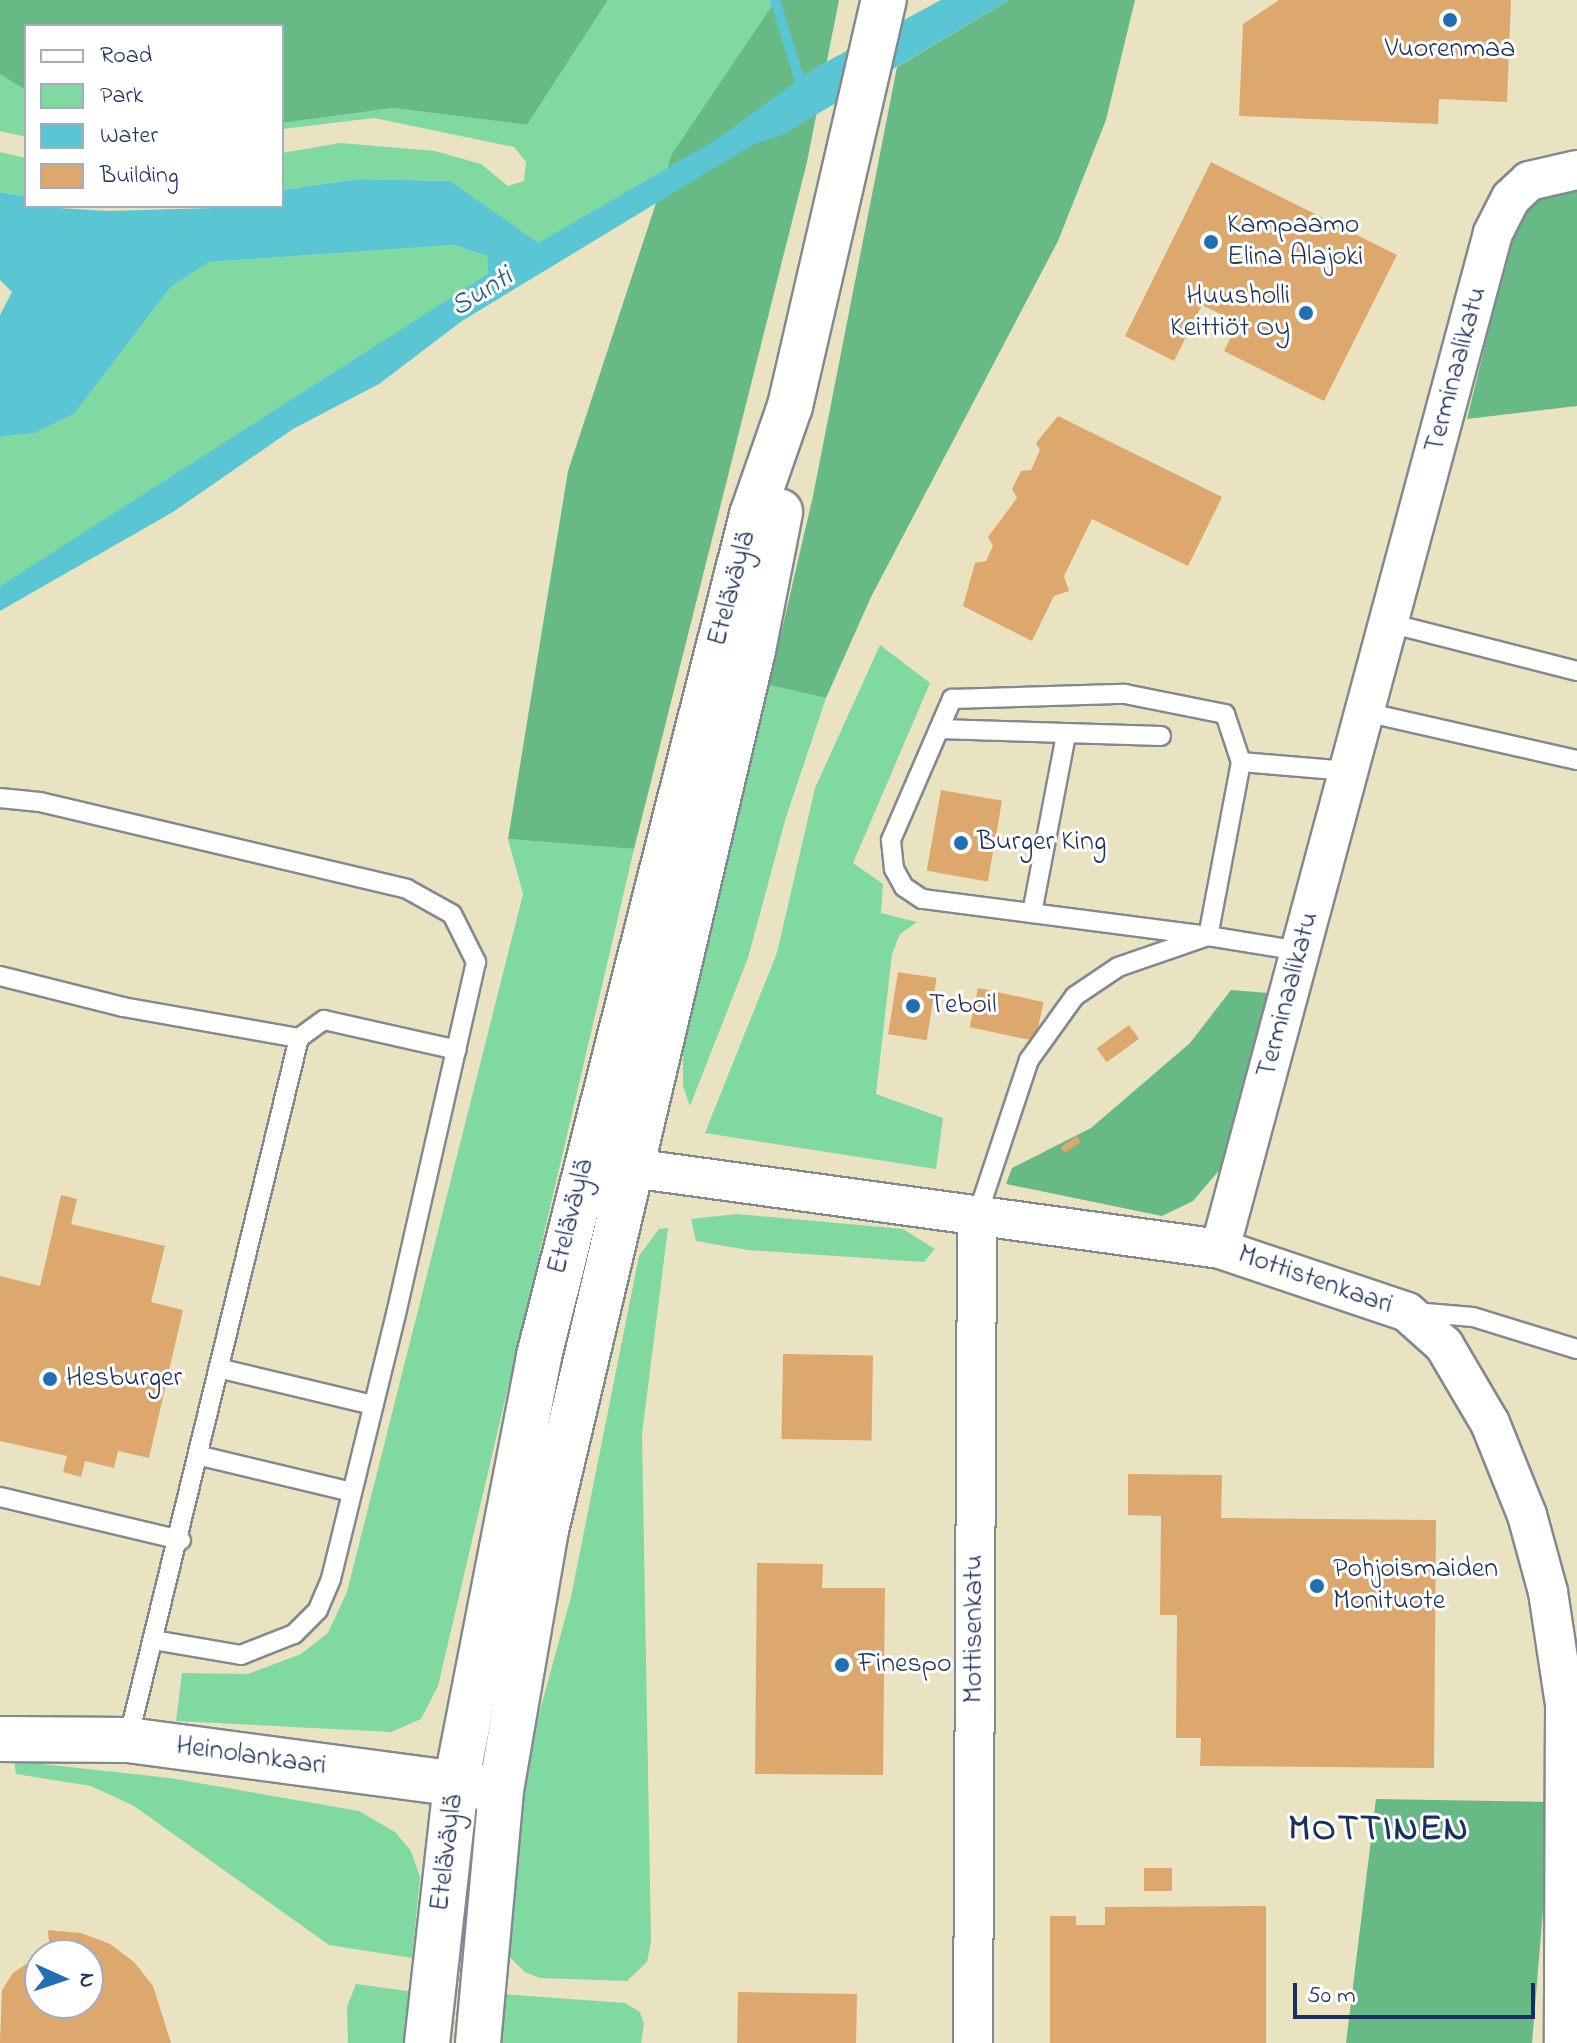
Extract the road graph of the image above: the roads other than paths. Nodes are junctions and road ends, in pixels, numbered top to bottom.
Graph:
1 (884, 0) edge
2 (1577, 170) edge
3 (1389, 623) junction
4 (1577, 671) edge
5 (1365, 712) junction
6 (939, 729) junction
7 (1066, 735) junction
8 (1161, 736) dead end
9 (1577, 760) edge
10 (1241, 762) junction
11 (1348, 771) junction
12 (0, 798) edge
13 (1032, 913) junction
14 (1208, 936) junction
15 (1301, 951) junction
16 (0, 976) edge
17 (299, 1038) junction
18 (457, 1050) junction
19 (606, 1165) junction
20 (977, 1216) junction
21 (1220, 1249) junction
22 (1407, 1312) junction
23 (1577, 1349) edge
24 (222, 1369) junction
25 (373, 1405) junction
26 (201, 1456) junction
27 (352, 1492) junction
28 (0, 1497) edge
29 (181, 1540) junction
30 (154, 1640) junction
31 (0, 1739) edge
32 (128, 1740) junction
33 (456, 1784) junction
34 (501, 1790) junction
35 (1572, 1905) edge
36 (427, 2043) edge
37 (478, 2043) edge
38 (973, 2043) edge
39 (1564, 2043) edge

1 - 19 main road, Eteläväylä
2 - 3 street, Terminaalikatu
3 - 4 lane
3 - 5 street, Terminaalikatu
5 - 9 lane
5 - 11 street, Terminaalikatu
6 - 7 lane
6 - 10 lane
6 - 13 lane
7 - 8 lane
7 - 13 lane
10 - 11 lane
10 - 14 lane
11 - 15 street, Terminaalikatu
12 - 18 lane
13 - 14 lane
14 - 15 lane
14 - 20 lane
15 - 21 street, Terminaalikatu
16 - 17 lane
17 - 18 lane
17 - 24 lane
18 - 25 lane
19 - 20 street
19 - 33 main road, Eteläväylä
19 - 34 main road, Eteläväylä
20 - 21 street
20 - 38 street, Mottisenkatu
21 - 22 street, Mottistenkaari
22 - 23 lane
22 - 35 street, Mottistenkaari
24 - 25 lane
24 - 26 lane
25 - 27 lane
26 - 27 lane
26 - 29 lane
27 - 30 lane
28 - 29 lane
29 - 30 lane
30 - 32 lane
31 - 32 main road, Heinolankaari
32 - 33 main road, Heinolankaari
33 - 34 main road, Heinolankaari
33 - 36 main road, Eteläväylä
34 - 37 main road, Eteläväylä
35 - 39 street, Mottistenkaari

